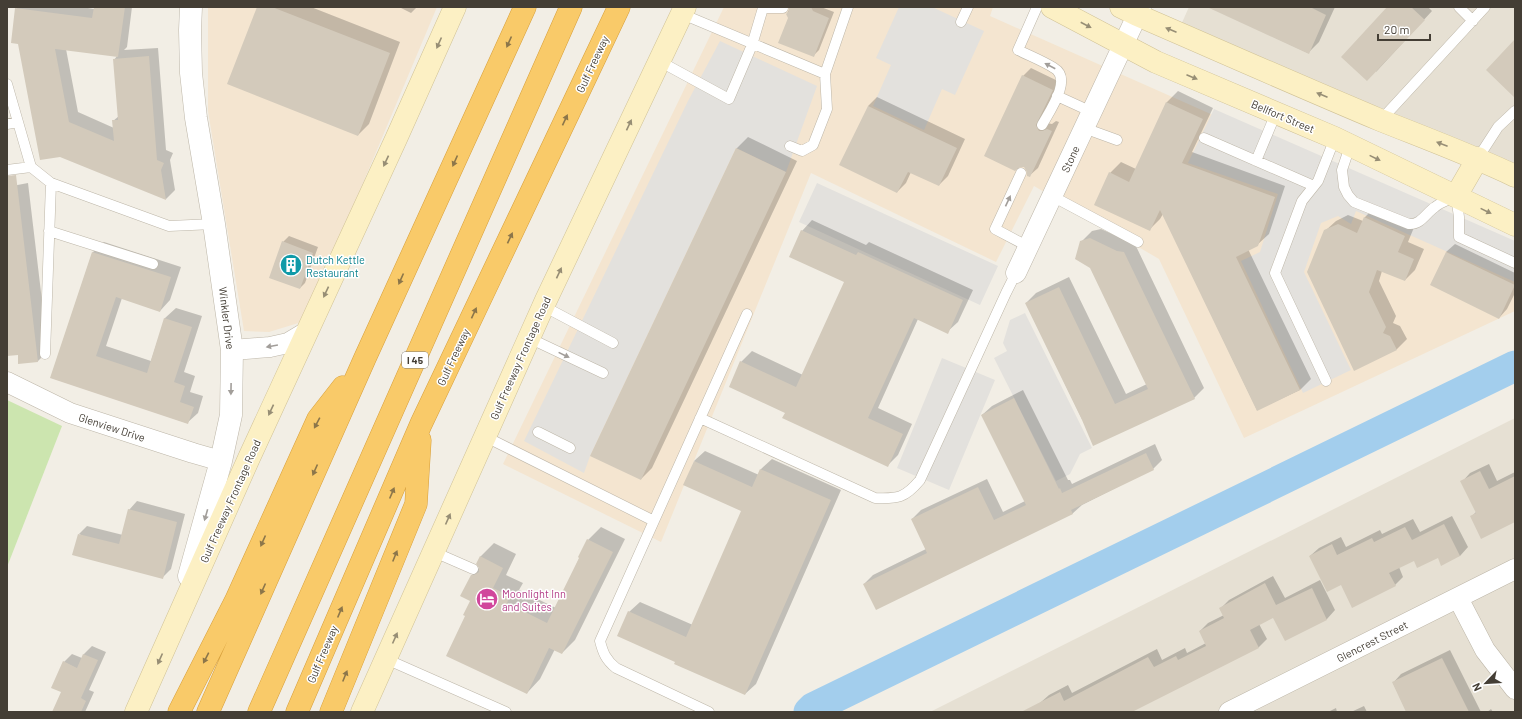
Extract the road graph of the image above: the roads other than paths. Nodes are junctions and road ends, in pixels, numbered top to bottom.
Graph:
1 (191, 7) edge
2 (455, 7) edge
3 (525, 7) edge
4 (571, 7) edge
5 (619, 7) edge
6 (848, 7) edge
7 (968, 7) edge
8 (1037, 7) edge
9 (1052, 7) edge
10 (1459, 7) edge
11 (1486, 7) edge
12 (764, 8) edge
13 (783, 8) edge
14 (1133, 10) edge
15 (683, 11) edge
16 (1473, 21) junction
17 (961, 22) dead end
18 (752, 44) junction
19 (1123, 46) junction
20 (660, 61) junction
21 (825, 74) junction
22 (7, 84) edge
23 (1057, 96) junction
24 (1515, 111) edge
25 (1276, 113) junction
26 (1088, 120) junction
27 (1381, 120) junction
28 (18, 122) junction
29 (7, 124) edge
30 (1042, 125) dead end
31 (1204, 138) dead end
32 (1117, 140) dead end
33 (1342, 142) junction
34 (790, 146) dead end
35 (1478, 158) junction
36 (1256, 161) junction
37 (31, 167) junction
38 (7, 170) edge
39 (1021, 173) dead end
40 (1515, 176) edge
41 (50, 183) junction
42 (1314, 186) junction
43 (1052, 196) junction
44 (1456, 196) junction
45 (214, 224) junction
46 (1515, 225) edge
47 (49, 231) junction
48 (1138, 242) dead end
49 (1029, 247) junction
50 (1515, 263) edge
51 (153, 264) dead end
52 (1016, 273) joint
53 (543, 306) junction
54 (747, 314) dead end
55 (308, 331) junction
56 (529, 338) junction
57 (613, 343) dead end
58 (232, 350) junction
59 (45, 354) dead end
60 (365, 358) junction
61 (603, 373) dead end
62 (1326, 381) dead end
63 (7, 382) edge
64 (700, 418) junction
65 (421, 424) junction
66 (538, 432) dead end
67 (486, 437) junction
68 (570, 448) dead end
69 (221, 461) junction
70 (654, 521) junction
71 (434, 552) junction
72 (473, 569) dead end
73 (1515, 569) edge
74 (1458, 598) junction
75 (176, 623) junction
76 (386, 659) junction
77 (1515, 689) edge
78 (1234, 711) edge
79 (136, 712) edge
80 (179, 712) edge
81 (208, 712) edge
82 (259, 712) edge
83 (297, 712) edge
84 (331, 712) edge
85 (362, 712) edge
86 (506, 712) edge
87 (709, 712) edge

1 - 45 street, Winkler Drive
2 -> 55 main road, Gulf Freeway Frontage Road
3 -> 60 highway
4 - 82 highway, I 45
65 -> 5 highway, Gulf Freeway
6 - 21 lane
7 - 17 lane
23 -> 8 lane
9 -> 19 main road, Bellfort Street
10 - 16 lane
11 - 16 lane
12 - 13 lane
12 - 18 lane
14 - 19 street, Stone
27 -> 14 main road
15 - 18 lane
15 - 20 main road, Gulf Freeway Frontage Road
16 - 27 lane
18 - 20 lane
18 - 21 lane
19 -> 25 main road, Bellfort Street
19 - 26 street, Stone
53 -> 20 main road, Gulf Freeway Frontage Road
21 - 34 lane
22 - 28 lane
23 - 26 lane
23 - 30 lane
24 - 35 lane
25 - 33 main road, Bellfort Street
25 - 36 lane
26 - 32 lane
26 - 43 street, Stone
35 -> 27 main road
28 - 29 lane
28 - 37 lane
31 - 36 lane
33 - 42 lane
33 -> 44 main road, Bellfort Street
33 - 44 lane
35 - 40 main road
35 - 44 main road
36 - 42 lane
37 - 38 lane
37 - 41 lane
49 -> 39 lane
41 - 45 lane
41 - 47 lane
42 - 62 lane
43 - 48 lane
43 - 49 street, Stone
44 -> 46 main road, Bellfort Street
44 - 50 lane
45 - 58 street, Winkler Drive
47 - 51 lane
47 - 59 lane
49 - 52 street, Stone
52 - 64 lane
53 - 56 main road, Gulf Freeway Frontage Road
53 - 57 lane
54 - 64 lane
55 -> 58 street
55 -> 75 main road, Gulf Freeway Frontage Road
56 -> 61 lane
56 - 67 main road, Gulf Freeway Frontage Road
58 -> 69 street, Winkler Drive
60 -> 80 highway
60 -> 81 highway
63 - 69 street, Glenview Drive
64 - 70 lane
83 -> 65 highway, Gulf Freeway
84 -> 65 highway
66 - 68 lane
67 - 70 lane
71 -> 67 main road, Gulf Freeway Frontage Road
69 -> 75 street, Winkler Drive
70 - 87 lane
71 - 72 lane
76 -> 71 main road, Gulf Freeway Frontage Road
73 - 74 street, Glencrest Street
74 - 77 street
74 - 78 street, Glencrest Street
75 -> 79 main road, Gulf Freeway Frontage Road
76 - 85 main road, Gulf Freeway Frontage Road
76 - 86 lane

